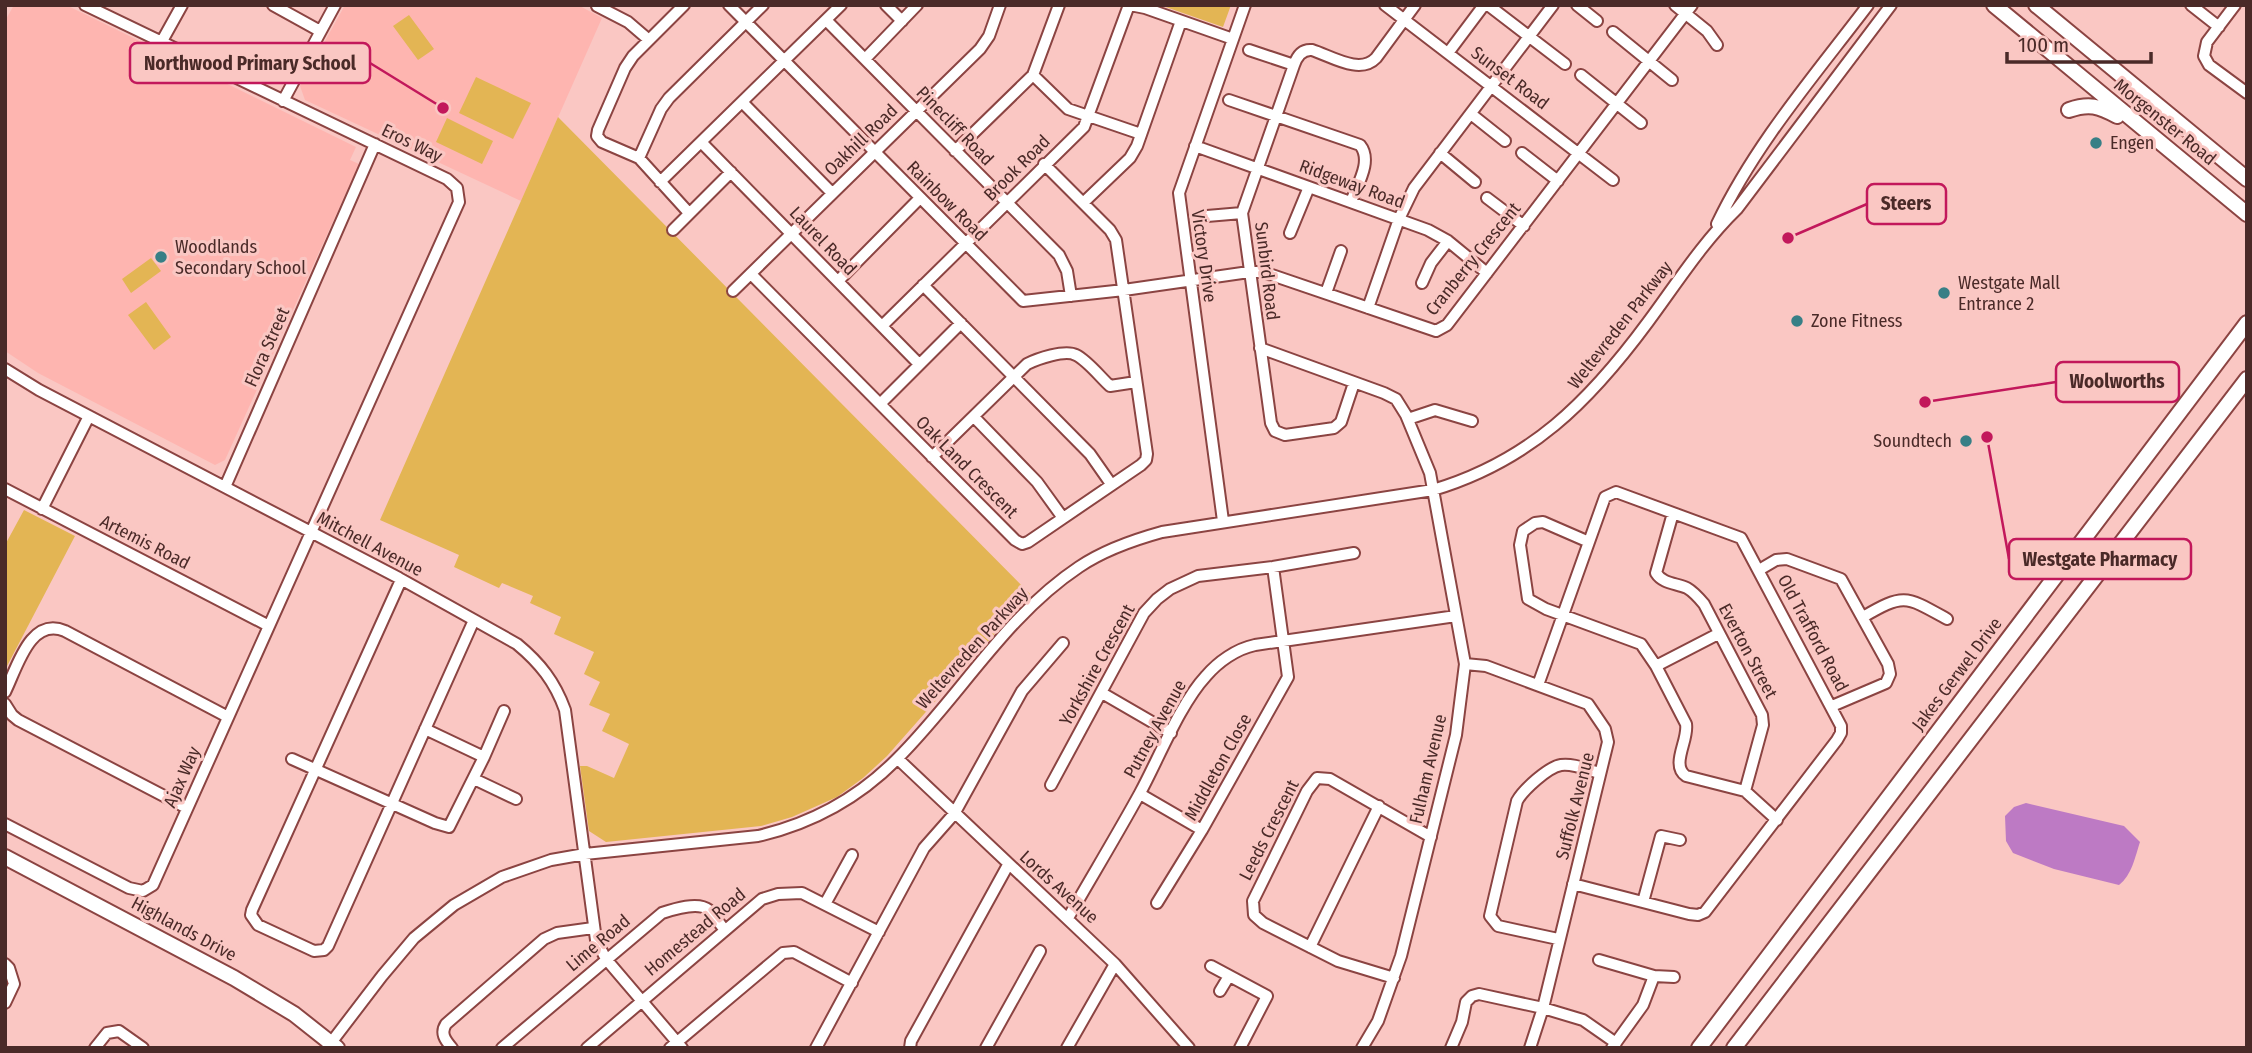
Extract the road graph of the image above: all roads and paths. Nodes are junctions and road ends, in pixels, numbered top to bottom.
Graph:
1 (85, 5) edge
2 (182, 5) edge
3 (273, 5) edge
4 (335, 5) edge
5 (597, 5) edge
6 (684, 5) edge
7 (729, 5) edge
8 (763, 5) edge
9 (841, 5) edge
10 (886, 5) edge
11 (917, 5) edge
12 (1000, 5) edge
13 (1059, 5) edge
14 (1129, 5) edge
15 (1245, 5) edge
16 (1385, 5) edge
17 (1415, 5) edge
18 (1486, 5) edge
19 (1553, 5) edge
20 (1577, 5) edge
21 (1675, 5) edge
22 (1868, 5) edge
23 (1891, 5) edge
24 (1994, 5) edge
25 (2036, 5) edge
26 (2191, 5) edge
27 (2235, 5) edge
28 (1689, 9) edge
29 (826, 20) junction
30 (1405, 20) junction
31 (902, 21) junction
32 (1181, 21) junction
33 (1597, 21) dead end
34 (746, 22) junction
35 (2219, 27) junction
36 (320, 31) junction
37 (1613, 32) dead end
38 (1529, 36) junction
39 (1233, 39) junction
40 (649, 40) junction
41 (162, 41) junction
42 (1717, 45) dead end
43 (1250, 50) dead end
44 (1448, 53) junction
45 (866, 58) junction
46 (784, 61) junction
47 (1648, 61) junction
48 (1565, 64) dead end
49 (1294, 65) junction
50 (1033, 75) junction
51 (1581, 75) dead end
52 (1672, 80) dead end
53 (1491, 86) junction
54 (2247, 93) edge
55 (1229, 100) dead end
56 (283, 101) junction
57 (743, 103) junction
58 (1616, 104) junction
59 (916, 110) junction
60 (2069, 110) dead end
61 (1471, 114) junction
62 (1276, 115) junction
63 (1090, 116) junction
64 (1641, 122) dead end
65 (2135, 122) junction
66 (1141, 134) junction
67 (1505, 141) dead end
68 (702, 143) junction
69 (375, 144) junction
70 (1195, 146) junction
71 (955, 151) junction
72 (874, 152) junction
73 (1440, 153) junction
74 (1522, 153) dead end
75 (1578, 153) junction
76 (639, 158) junction
77 (1045, 164) junction
78 (1257, 169) junction
79 (731, 172) junction
80 (2247, 178) edge
81 (1613, 180) dead end
82 (1558, 181) junction
83 (660, 182) junction
84 (1475, 182) dead end
85 (1308, 187) junction
86 (832, 194) junction
87 (1488, 198) dead end
88 (919, 199) junction
89 (1351, 202) junction
90 (1006, 203) junction
91 (1083, 203) junction
92 (689, 213) junction
93 (1242, 213) junction
94 (2247, 214) edge
95 (1207, 216) dead end
96 (1399, 219) junction
97 (1524, 226) junction
98 (673, 230) dead end
99 (792, 233) junction
100 (1290, 233) dead end
101 (1713, 233) junction
102 (1448, 241) junction
103 (965, 244) junction
104 (1341, 251) dead end
105 (1249, 272) junction
106 (1487, 272) junction
107 (751, 274) junction
108 (1189, 280) junction
109 (838, 281) junction
110 (1422, 283) dead end
111 (923, 285) junction
112 (733, 290) dead end
113 (1124, 290) junction
114 (1325, 293) junction
115 (1071, 296) junction
116 (1368, 308) junction
117 (961, 323) junction
118 (2247, 323) edge
119 (882, 326) junction
120 (1260, 348) junction
121 (919, 364) junction
122 (5, 369) edge
123 (1014, 376) junction
124 (2247, 379) edge
125 (1136, 382) junction
126 (1354, 383) junction
127 (880, 404) junction
128 (89, 416) junction
129 (974, 417) junction
130 (1408, 419) junction
131 (1472, 421) dead end
132 (932, 457) junction
133 (1111, 484) junction
134 (225, 487) junction
135 (5, 489) edge
136 (1433, 490) junction
137 (42, 509) junction
138 (1673, 513) junction
139 (1063, 518) junction
140 (1223, 521) junction
141 (312, 533) junction
142 (1589, 542) junction
143 (1353, 553) dead end
144 (1273, 567) junction
145 (1759, 570) junction
146 (401, 580) junction
147 (1563, 615) junction
148 (1456, 617) junction
149 (1863, 617) junction
150 (474, 620) junction
151 (1947, 620) dead end
152 (269, 626) junction
153 (1718, 634) junction
154 (1283, 641) junction
155 (1063, 643) dead end
156 (1465, 664) junction
157 (1656, 666) junction
158 (1538, 685) junction
159 (5, 692) edge
160 (1102, 693) junction
161 (5, 705) edge
162 (1832, 706) junction
163 (504, 711) dead end
164 (228, 717) junction
165 (425, 729) junction
166 (1171, 733) junction
167 (484, 757) junction
168 (292, 759) dead end
169 (898, 759) junction
170 (315, 769) junction
171 (1600, 773) junction
172 (474, 779) junction
173 (1051, 785) dead end
174 (1745, 791) junction
175 (1140, 793) junction
176 (516, 799) dead end
177 (392, 804) junction
178 (1379, 806) junction
179 (187, 808) junction
180 (954, 814) junction
181 (1777, 820) junction
182 (5, 824) edge
183 (1202, 831) junction
184 (1431, 837) junction
185 (1680, 840) dead end
186 (585, 854) junction
187 (852, 855) dead end
188 (5, 857) edge
189 (1009, 865) junction
190 (1573, 884) junction
191 (1643, 902) junction
192 (1157, 903) dead end
193 (825, 904) junction
194 (1068, 918) junction
195 (593, 928) junction
196 (724, 929) junction
197 (879, 932) junction
198 (1558, 939) junction
199 (1310, 947) junction
200 (1040, 951) dead end
201 (606, 959) junction
202 (1599, 960) dead end
203 (5, 964) edge
204 (1115, 964) junction
205 (1211, 966) dead end
206 (1229, 976) junction
207 (1654, 976) junction
208 (1674, 977) dead end
209 (1394, 978) junction
210 (852, 983) junction
211 (1220, 991) dead end
212 (642, 1000) junction
213 (5, 1003) edge
214 (1543, 1007) junction
215 (332, 1046) edge
216 (676, 1046) edge
217 (1614, 1046) edge
218 (95, 1048) edge
219 (143, 1048) edge
220 (452, 1048) edge
221 (502, 1048) edge
222 (587, 1048) edge
223 (816, 1048) edge
224 (910, 1048) edge
225 (986, 1048) edge
226 (1067, 1048) edge
227 (1189, 1048) edge
228 (1240, 1048) edge
229 (1362, 1048) edge
230 (1451, 1048) edge
231 (1530, 1048) edge
232 (1699, 1048) edge
233 (1734, 1048) edge

1 - 41 street, Eros Way
2 - 41 street
3 - 36 street
4 - 36 street
5 - 40 street
6 - 40 street
7 - 34 street, Rainbow Road
8 - 34 street
9 - 29 street
10 - 31 street
11 - 31 street
12 - 59 street, Oakhill Road
13 - 50 street
14 - 32 street
14 - 63 street, Brook Road
15 - 39 street, Victory Drive
16 - 30 street, Sunset Road
17 - 30 street
18 - 38 street
18 - 44 street
19 - 38 street
20 - 33 street
21 - 28 street
22 - 101 street, Weltevreden Parkway
23 - 101 street, Weltevreden Parkway
24 - 65 main road, Morgenster Road
25 - 80 main road, Morgenster Road
26 - 35 street
27 - 35 street
28 - 42 street
28 - 47 street, Cranberry Crescent
29 - 45 street, Pinecliff Road
29 - 46 street
30 - 44 street, Sunset Road
30 - 49 street
31 - 45 street
32 - 39 street
32 - 66 street
34 - 46 street, Rainbow Road
34 - 76 street
35 - 54 street
36 - 56 street
37 - 47 street
38 - 48 street
38 - 53 street
39 - 70 street, Victory Drive
40 - 76 street
41 - 56 street, Eros Way
43 - 49 street
44 - 53 street, Sunset Road
45 - 59 street, Pinecliff Road
46 - 57 street
46 - 72 street, Rainbow Road
47 - 52 street
47 - 58 street, Cranberry Crescent
49 - 62 street, Sunbird Road
50 - 63 street
50 - 71 street
51 - 58 street
53 - 61 street
53 - 75 street, Sunset Road
55 - 62 street
56 - 69 street, Eros Way
57 - 68 street
57 - 86 street
58 - 64 street
58 - 75 street, Cranberry Crescent
59 - 71 street, Pinecliff Road
59 - 72 street, Oakhill Road
60 - 65 main road
61 - 67 street
61 - 73 street
62 - 78 street, Sunbird Road
62 - 89 street
63 - 66 street
63 - 77 street, Brook Road
65 - 94 main road, Morgenster Road
66 - 91 street
68 - 79 street, Laurel Road
68 - 83 street
69 - 134 street, Flora Street
69 - 141 street, Eros Way
70 - 78 street, Ridgeway Road
70 - 108 street, Victory Drive
71 - 90 street, Pinecliff Road
72 - 86 street, Oakhill Road
72 - 88 street, Rainbow Road
73 - 84 street
73 - 96 street
74 - 82 street
75 - 81 street, Sunset Road
75 - 82 street, Cranberry Crescent
76 - 83 street
77 - 90 street, Brook Road
77 - 91 street, Oak Land Crescent
78 - 85 street, Ridgeway Road
78 - 93 street, Sunbird Road
79 - 92 street
79 - 99 street, Laurel Road
82 - 97 street, Cranberry Crescent
83 - 92 street
85 - 89 street, Ridgeway Road
85 - 100 street
86 - 99 street, Oakhill Road
87 - 97 street
88 - 103 street, Rainbow Road
88 - 109 street
89 - 96 street, Ridgeway Road
90 - 103 street, Brook Road
90 - 115 street, Pinecliff Road
91 - 113 street, Oak Land Crescent
92 - 98 street
93 - 95 street
93 - 105 street, Sunbird Road
96 - 102 street, Ridgeway Road
96 - 116 street
97 - 106 street, Cranberry Crescent
99 - 107 street, Oakhill Road
99 - 109 street, Laurel Road
101 - 136 street, Weltevreden Parkway
102 - 106 street, Ridgeway Road
102 - 110 street
103 - 111 street, Brook Road
103 - 115 street, Rainbow Road
104 - 114 street
105 - 108 street, Cranberry Crescent
105 - 114 street, Cranberry Crescent
105 - 120 street, Sunbird Road
106 - 116 street, Cranberry Crescent
107 - 112 street, Oakhill Road
107 - 127 street, Oak Land Crescent
108 - 113 street, Rainbow Road
108 - 140 street, Victory Drive
109 - 119 street, Laurel Road
111 - 117 street
111 - 119 street, Brook Road
113 - 115 street, Rainbow Road
113 - 125 street, Oak Land Crescent
114 - 116 street, Cranberry Crescent
117 - 121 street
117 - 123 street
118 - 232 main road, Jakes Gerwel Drive
119 - 121 street, Laurel Road
120 - 126 street
120 - 126 street, Sunbird Road
121 - 127 street
122 - 128 street, Mitchell Avenue
123 - 125 street
123 - 129 street
123 - 133 street
124 - 233 main road
125 - 133 street, Oak Land Crescent
126 - 130 street
127 - 132 street, Oak Land Crescent
128 - 134 street, Mitchell Avenue
128 - 137 street
129 - 132 street
129 - 139 street
130 - 131 street
130 - 136 street
132 - 139 street, Oak Land Crescent
133 - 139 street, Oak Land Crescent
134 - 141 street, Mitchell Avenue
135 - 137 street, Artemis Road
136 - 140 street, Weltevreden Parkway
136 - 148 street, Fulham Avenue
137 - 152 street, Artemis Road
138 - 142 street, Old Trafford Road
138 - 145 street, Old Trafford Road
138 - 153 street, Everton Street
140 - 169 street, Weltevreden Parkway
141 - 146 street, Mitchell Avenue
141 - 152 street, Ajax Way
142 - 147 street, Old Trafford Road
142 - 147 street
143 - 144 street, Yorkshire Crescent
144 - 154 street
144 - 160 street, Yorkshire Crescent
145 - 149 street
145 - 162 street, Old Trafford Road
146 - 150 street, Mitchell Avenue
146 - 170 street
147 - 157 street
147 - 158 street, Old Trafford Road
148 - 154 street, Putney Avenue
148 - 156 street, Fulham Avenue
149 - 151 street
149 - 162 street
150 - 165 street
150 - 186 street, Mitchell Avenue
152 - 164 street, Ajax Way
153 - 157 street
153 - 174 street, Everton Street
154 - 166 street, Putney Avenue
154 - 183 street, Middleton Close
155 - 180 street
156 - 158 street, Suffolk Avenue
156 - 184 street, Fulham Avenue
157 - 174 street
158 - 171 street, Suffolk Avenue
159 - 164 street
160 - 166 street
160 - 173 street, Yorkshire Crescent
161 - 179 street
162 - 181 street, Old Trafford Road
163 - 167 street
164 - 179 street, Ajax Way
165 - 167 street
165 - 177 street
166 - 175 street, Putney Avenue
167 - 172 street
168 - 170 street
169 - 180 street, Lords Avenue
169 - 186 street, Weltevreden Parkway
170 - 177 street
170 - 177 street
171 - 190 street, Suffolk Avenue
171 - 198 street
172 - 176 street
172 - 177 street
174 - 181 street
175 - 183 street
175 - 194 street, Putney Avenue
178 - 184 street, Leeds Crescent
178 - 199 street
178 - 199 street, Leeds Crescent
179 - 182 street, Ajax Way
180 - 189 street, Lords Avenue
180 - 197 street
181 - 191 street, Old Trafford Road
183 - 192 street, Middleton Close
184 - 209 street, Fulham Avenue
185 - 191 street
186 - 195 street, Mitchell Avenue
186 - 215 street, Weltevreden Parkway
187 - 193 street
188 - 215 main road, Highlands Drive
189 - 194 street, Lords Avenue
189 - 224 street
190 - 191 street, Old Trafford Road
190 - 198 street, Suffolk Avenue
193 - 196 street, Homestead Road
193 - 197 street, Homestead Road
194 - 204 street, Lords Avenue
195 - 201 street, Mitchell Avenue
195 - 220 street
196 - 201 street, Lime Road
196 - 212 street, Homestead Road
197 - 210 street
198 - 214 street, Suffolk Avenue
199 - 209 street, Leeds Crescent
200 - 225 street
201 - 212 street, Mitchell Avenue
201 - 221 street, Lime Road
202 - 207 street
203 - 213 street
204 - 226 street
204 - 227 street, Lords Avenue
205 - 206 street
206 - 211 street
206 - 228 street
207 - 208 street
207 - 217 street
209 - 229 street, Fulham Avenue
210 - 216 street
210 - 223 street
212 - 216 street, Mitchell Avenue
212 - 222 street, Homestead Road
214 - 217 street
214 - 230 street
214 - 231 street, Suffolk Avenue
218 - 219 street

